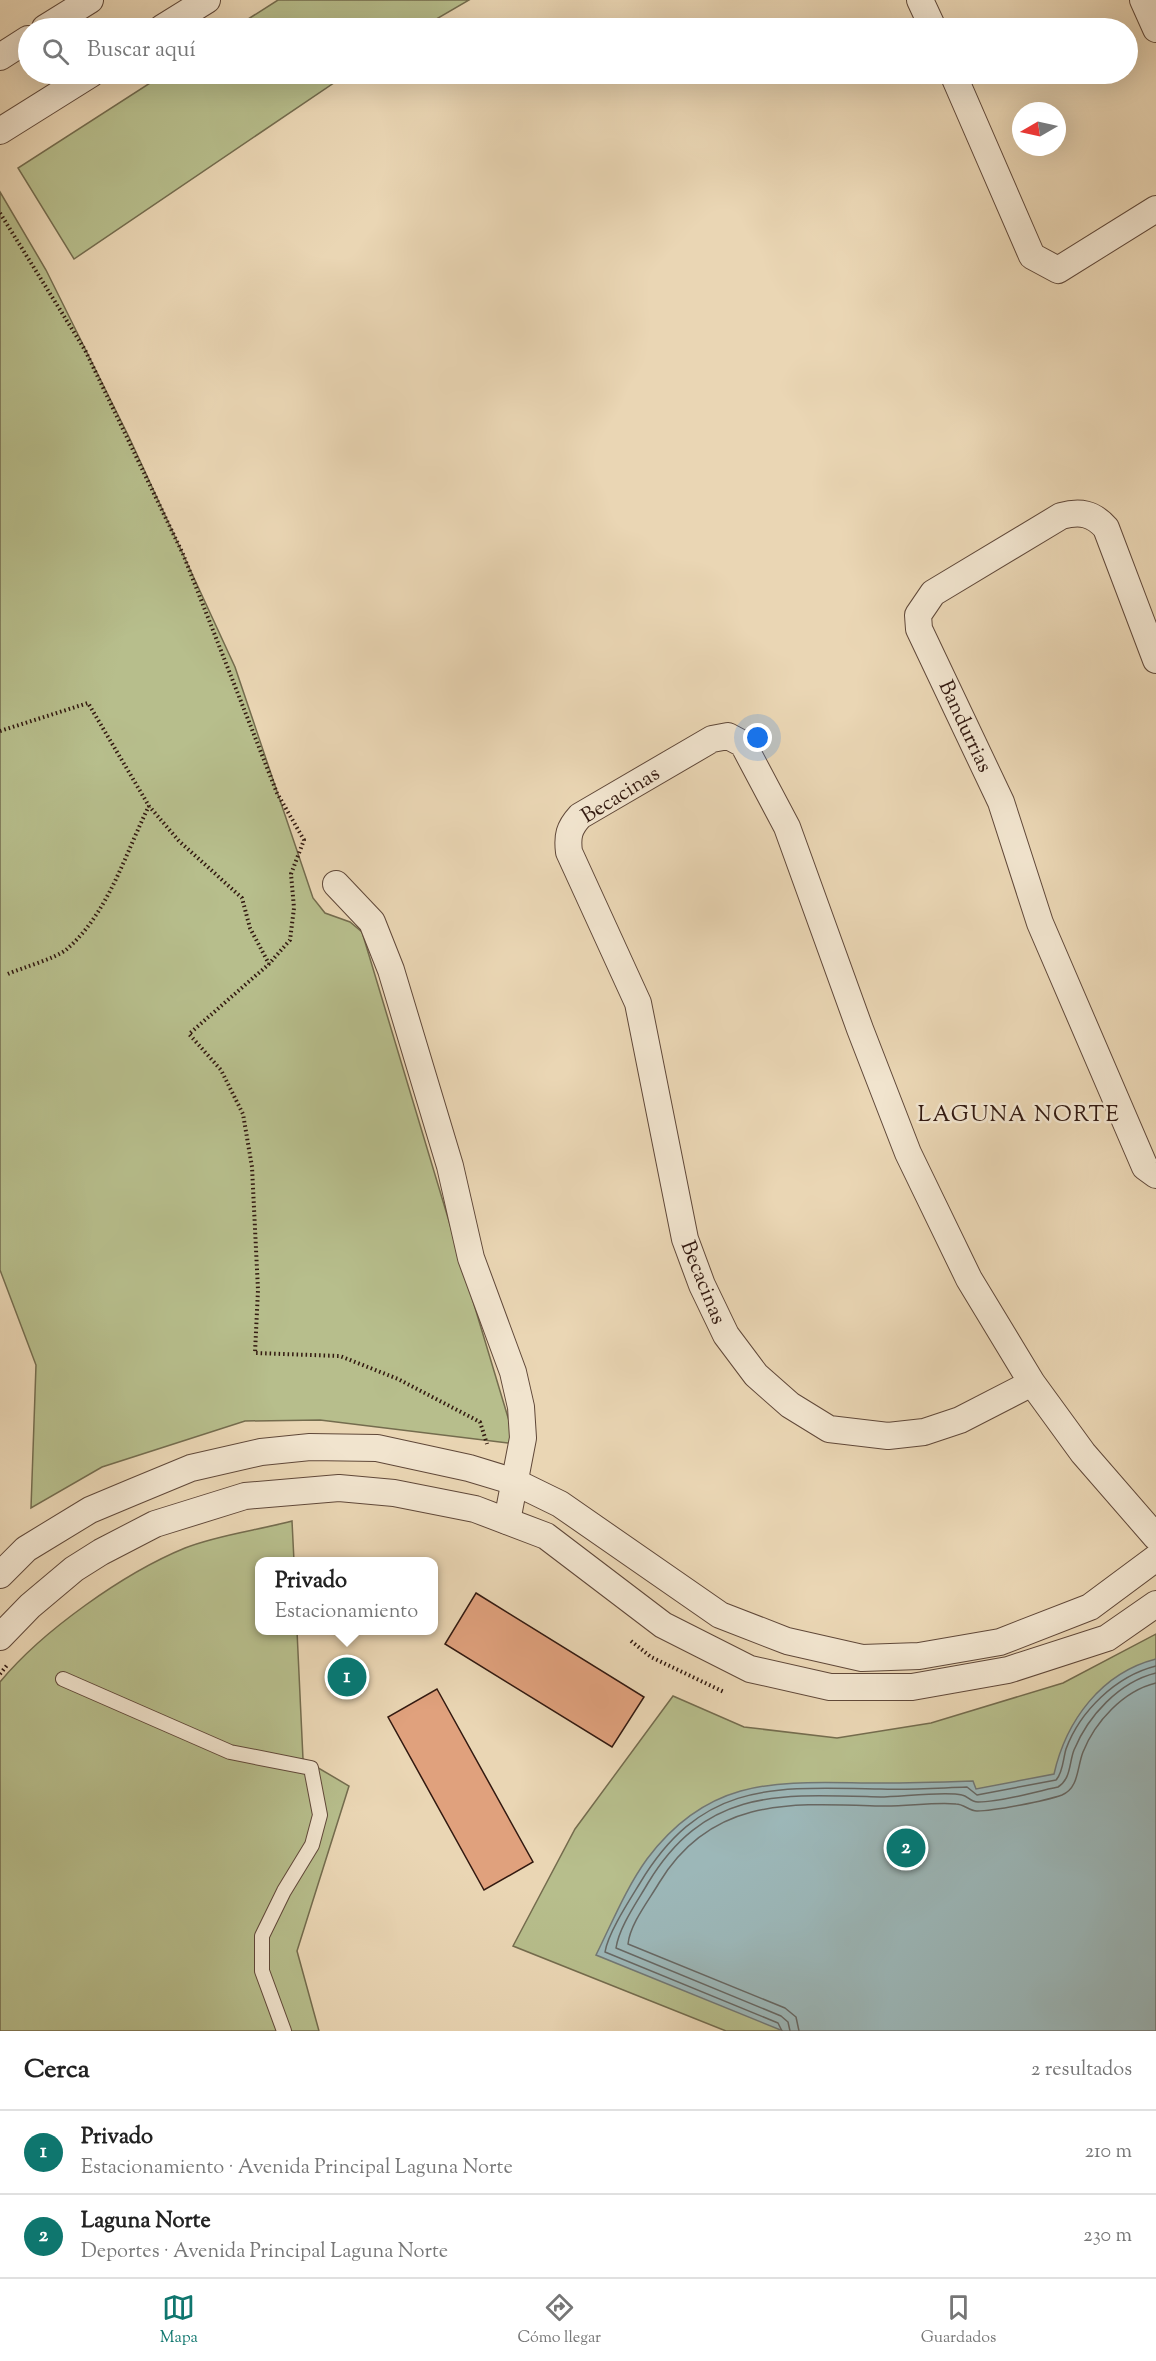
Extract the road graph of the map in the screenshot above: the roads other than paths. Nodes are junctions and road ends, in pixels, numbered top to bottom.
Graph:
1 (90, 0) edge
2 (207, 0) edge
3 (920, 0) edge
4 (1143, 0) edge
5 (61, 18) edge
6 (178, 18) edge
7 (928, 18) edge
8 (1156, 30) edge
9 (18, 45) edge
10 (0, 57) edge
11 (75, 84) edge
12 (957, 84) edge
13 (0, 132) edge
14 (1156, 209) edge
15 (1156, 660) edge
16 (336, 884) dead end
17 (1156, 1175) edge
18 (1032, 1383) junction
19 (515, 1482) junction
20 (507, 1521) junction
21 (1156, 1537) edge
22 (9, 1555) edge
23 (1156, 1558) edge
24 (0, 1575) edge
25 (1156, 1604) edge
26 (0, 1637) edge
27 (63, 1679) dead end
28 (284, 2031) edge

1 - 5 street
2 - 6 street
3 - 7 street
4 - 8 street
9 - 10 street
11 - 13 street
12 - 14 street
15 - 17 street, Bandurrias
16 - 19 street
18 - 18 street, Becacinas
18 - 21 street, Becacinas
19 - 20 street
19 - 22 street
19 - 23 street
20 - 25 street
20 - 26 street
22 - 24 street
27 - 28 lane

